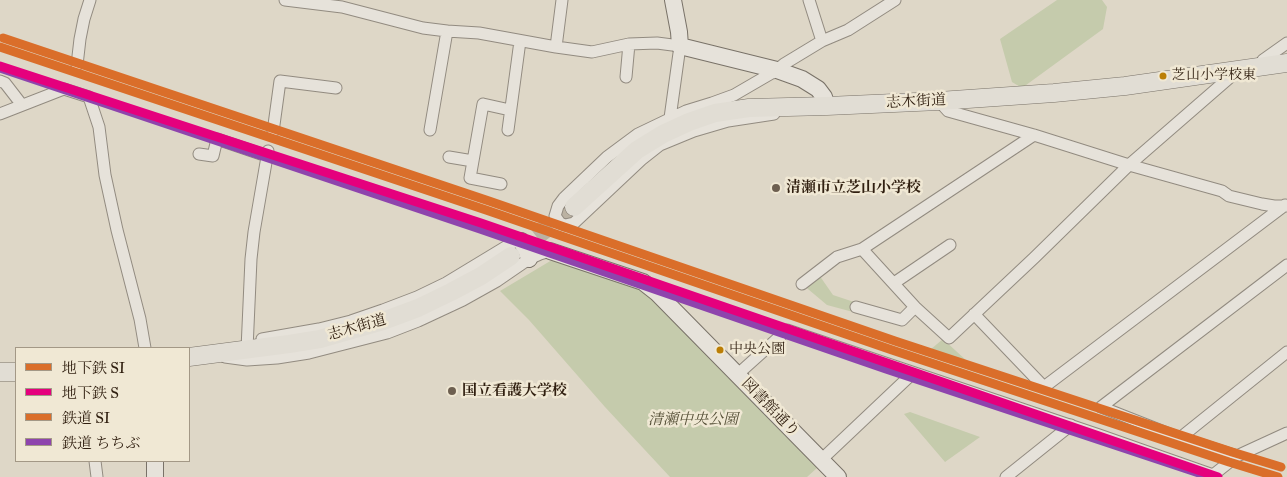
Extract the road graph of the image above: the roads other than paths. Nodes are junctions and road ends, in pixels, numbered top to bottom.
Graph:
1 (90, 0) edge
2 (290, 0) edge
3 (562, 0) edge
4 (673, 0) edge
5 (809, 0) edge
6 (895, 0) edge
7 (447, 31) junction
8 (520, 41) junction
9 (822, 41) junction
10 (1287, 43) edge
11 (629, 44) junction
12 (680, 46) junction
13 (556, 47) junction
14 (1287, 63) edge
15 (77, 65) dead end
16 (1260, 67) junction
17 (1238, 69) junction
18 (777, 70) junction
19 (626, 77) dead end
20 (0, 81) edge
21 (336, 88) dead end
22 (939, 101) junction
23 (22, 105) junction
24 (820, 106) junction
25 (510, 110) junction
26 (715, 113) junction
27 (0, 114) edge
28 (670, 118) junction
29 (430, 130) dead end
30 (508, 130) dead end
31 (273, 132) dead end
32 (1034, 136) junction
33 (198, 154) dead end
34 (449, 157) dead end
35 (473, 161) junction
36 (1129, 165) junction
37 (501, 184) dead end
38 (1286, 206) edge
39 (574, 208) tunnel mouth
40 (521, 241) junction
41 (950, 245) dead end
42 (862, 249) junction
43 (550, 251) junction
44 (511, 256) tunnel mouth
45 (528, 259) junction
46 (1287, 264) edge
47 (894, 283) junction
48 (802, 284) dead end
49 (856, 307) dead end
50 (916, 307) junction
51 (974, 314) junction
52 (145, 347) edge
53 (247, 350) junction
54 (1287, 352) edge
55 (197, 356) edge
56 (0, 372) edge
57 (15, 372) edge
58 (913, 373) junction
59 (738, 374) junction
60 (1071, 425) junction
61 (1287, 433) edge
62 (1180, 438) junction
63 (1237, 456) junction
64 (822, 460) junction
65 (95, 462) edge
66 (155, 462) edge
67 (1213, 476) edge
68 (97, 477) edge
69 (155, 477) edge
70 (838, 477) edge
71 (1006, 477) edge

1 - 15 street
2 - 7 street
3 - 13 street
4 - 12 street
5 - 9 street
6 - 9 street
7 - 8 street
7 - 29 street
8 - 13 street
8 - 25 street
9 - 18 street
10 - 16 street
11 - 12 street
11 - 13 street
11 - 19 street
12 - 18 street
12 - 28 street
14 - 16 main road, 志木街道
16 - 17 main road, 志木街道
17 - 22 main road, 志木街道
17 - 36 street
18 - 24 street
18 - 26 street
18 - 28 street
20 - 23 street
21 - 31 street
22 - 24 main road, 志木街道
22 - 32 street
23 - 27 street
23 - 52 street
24 - 26 main road, 志木街道
24 - 28 street
25 - 30 street
25 - 35 street
26 - 39 main road, 志木街道
32 - 36 street
32 - 42 street
33 - 53 street
34 - 35 street
35 - 37 street
36 - 38 street
36 - 51 street
38 - 51 street
40 - 43 street
40 - 45 street
40 - 53 street
41 - 47 street
42 - 47 street
42 - 48 street
43 - 45 street
43 - 59 street, 図書館通り
44 - 53 main road, 志木街道
45 - 55 street
46 - 62 street
47 - 50 street
49 - 50 street
50 - 51 street
53 - 55 main road, 志木街道
54 - 62 street
56 - 57 main road
58 - 59 street
58 - 60 street
58 - 64 street
59 - 64 street, 図書館通り
60 - 67 street
60 - 71 street
61 - 63 street
62 - 63 street
63 - 67 street
64 - 70 street, 図書館通り
65 - 68 street
66 - 69 street

